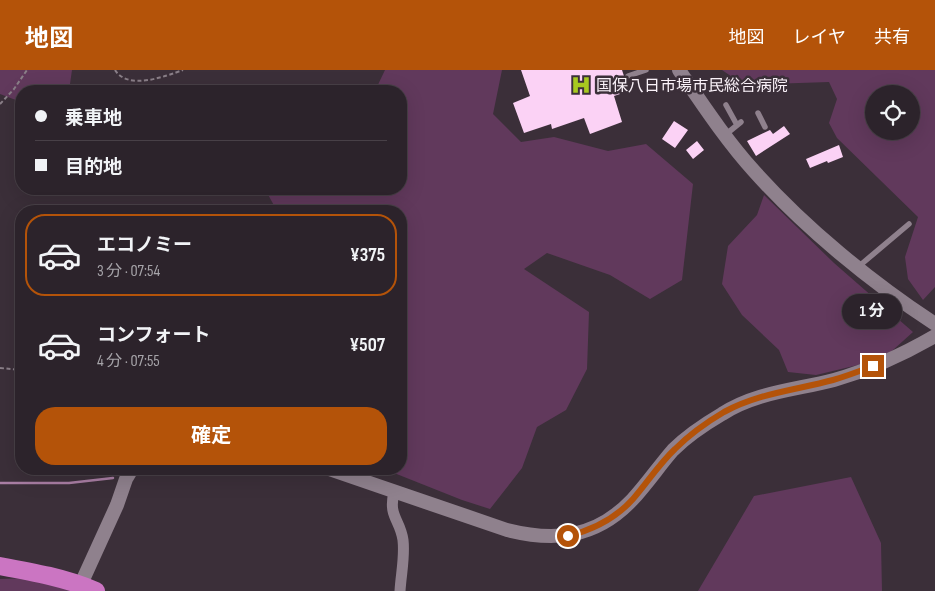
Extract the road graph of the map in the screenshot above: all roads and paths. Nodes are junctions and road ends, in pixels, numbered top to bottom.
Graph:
1 (27, 70) edge
2 (115, 70) edge
3 (183, 70) edge
4 (646, 70) edge
5 (679, 70) edge
6 (628, 76) dead end
7 (17, 85) edge
8 (15, 88) edge
9 (0, 104) edge
10 (726, 105) dead end
11 (758, 113) dead end
12 (765, 127) dead end
13 (724, 135) junction
14 (909, 224) dead end
15 (858, 267) junction
16 (935, 324) edge
17 (935, 336) edge
18 (0, 368) edge
19 (15, 369) edge
20 (128, 475) edge
21 (346, 475) edge
22 (394, 492) junction
23 (0, 566) edge
24 (85, 589) edge
25 (400, 591) edge

1 - 7 path
2 - 3 path
4 - 6 lane
5 - 13 street
8 - 9 path
10 - 13 lane
11 - 12 lane
13 - 15 street
14 - 15 lane
15 - 16 street
17 - 22 street
18 - 19 path
20 - 24 street
21 - 22 street
22 - 25 street
23 - 24 highway

